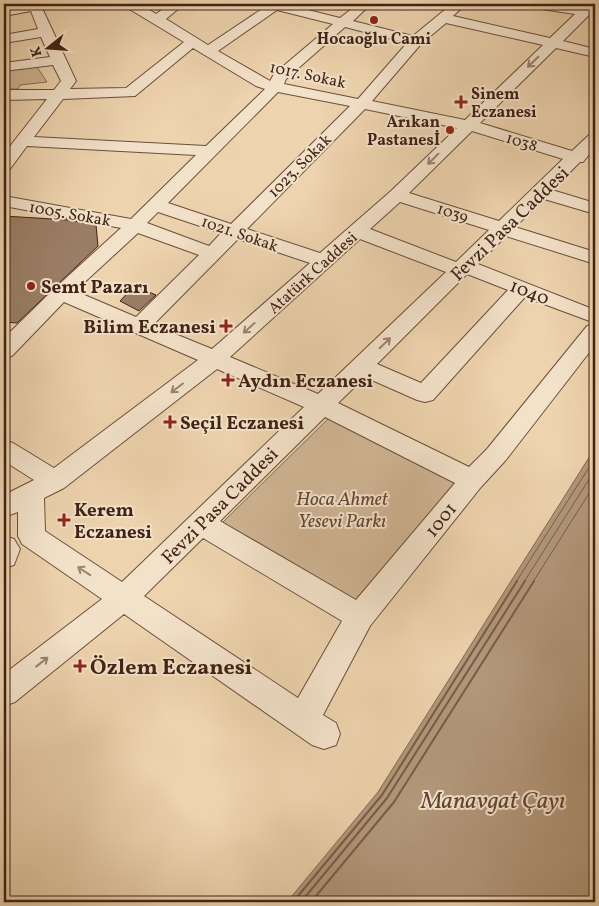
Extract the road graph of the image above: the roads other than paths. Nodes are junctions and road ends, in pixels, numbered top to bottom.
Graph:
1 (38, 4) edge
2 (131, 4) edge
3 (178, 4) edge
4 (365, 4) edge
5 (460, 4) edge
6 (535, 4) edge
7 (273, 5) edge
8 (588, 8) edge
9 (4, 12) edge
10 (444, 18) junction
11 (158, 19) junction
12 (342, 23) junction
13 (46, 32) junction
14 (4, 39) edge
15 (416, 41) junction
16 (192, 42) junction
17 (552, 43) junction
18 (208, 51) junction
19 (595, 53) edge
20 (58, 60) junction
21 (4, 68) edge
22 (275, 87) junction
23 (4, 95) edge
24 (60, 95) junction
25 (362, 103) junction
26 (468, 125) junction
27 (595, 138) edge
28 (25, 140) junction
29 (209, 151) junction
30 (577, 158) junction
31 (4, 165) edge
32 (541, 192) junction
33 (397, 194) junction
34 (4, 201) edge
35 (156, 205) junction
36 (595, 209) edge
37 (135, 225) junction
38 (504, 228) junction
39 (235, 231) junction
40 (357, 231) junction
41 (211, 253) junction
42 (595, 258) edge
43 (324, 261) junction
44 (462, 268) junction
45 (522, 288) junction
46 (61, 293) junction
47 (595, 317) edge
48 (139, 327) junction
49 (595, 331) edge
50 (4, 352) edge
51 (216, 358) junction
52 (361, 366) junction
53 (321, 405) junction
54 (4, 449) edge
55 (472, 480) junction
56 (55, 481) junction
57 (30, 494) junction
58 (4, 508) edge
59 (201, 522) junction
60 (4, 547) edge
61 (4, 557) edge
62 (125, 597) junction
63 (360, 616) junction
64 (4, 692) edge

1 - 9 street
1 - 13 street
2 - 11 street, 1017. Sokak
3 - 11 street
4 - 12 street
5 - 10 street, 1023. Sokak
6 - 8 street
7 - 12 street
7 - 18 street
8 - 17 street, Atatürk Caddesi
10 - 15 street, 1023. Sokak
10 - 17 street
11 - 16 street, 1017. Sokak
12 - 15 street
12 - 22 street
13 - 14 street
13 - 20 street
15 - 25 street, 1023. Sokak
16 - 18 street, 1017. Sokak
16 - 24 street
17 - 19 street
17 -> 26 street, Atatürk Caddesi
18 - 22 street, 1017. Sokak
20 - 21 street
20 - 24 street
22 - 25 street, 1017. Sokak
22 - 29 street
23 - 24 street
24 - 28 street
25 - 26 street, 1017. Sokak
25 - 39 street, 1023. Sokak
26 - 30 street, 1038
26 -> 33 street, Atatürk Caddesi
27 - 30 street, Fevzi Pasa Caddesi
28 - 29 street
28 - 31 street
29 - 35 street
30 - 32 street, Fevzi Pasa Caddesi
32 - 36 street
32 - 38 street, Fevzi Pasa Caddesi
33 - 38 street, 1039
33 - 40 street, Atatürk Caddesi
34 - 37 street, 1005. Sokak
35 - 37 street
35 - 39 street, 1021. Sokak
37 - 41 street, 1005. Sokak
37 - 46 street
38 - 42 street, 1039
38 - 44 street, Fevzi Pasa Caddesi
39 - 41 street, 1023. Sokak
39 - 43 street, 1021. Sokak
40 - 43 street, Atatürk Caddesi
40 - 44 street, 1040
41 - 48 street, 1023. Sokak
43 -> 51 street, Atatürk Caddesi
44 - 45 street, 1040
52 -> 44 street, Fevzi Pasa Caddesi
45 - 47 street, 1040
45 - 52 street
46 - 48 street
46 - 50 street
48 - 51 street
49 - 55 street, 1001
51 - 53 street
51 -> 56 street, Atatürk Caddesi
52 - 53 street, Fevzi Pasa Caddesi
53 - 55 street
53 - 59 street, Fevzi Pasa Caddesi
54 - 56 street
55 - 63 street, 1001
56 - 57 street, Atatürk Caddesi
57 - 58 street, Atatürk Caddesi
62 -> 57 street
59 - 62 street, Fevzi Pasa Caddesi
59 - 63 street
60 - 61 street
62 - 63 street, 1001
64 -> 62 street, Fevzi Pasa Caddesi

